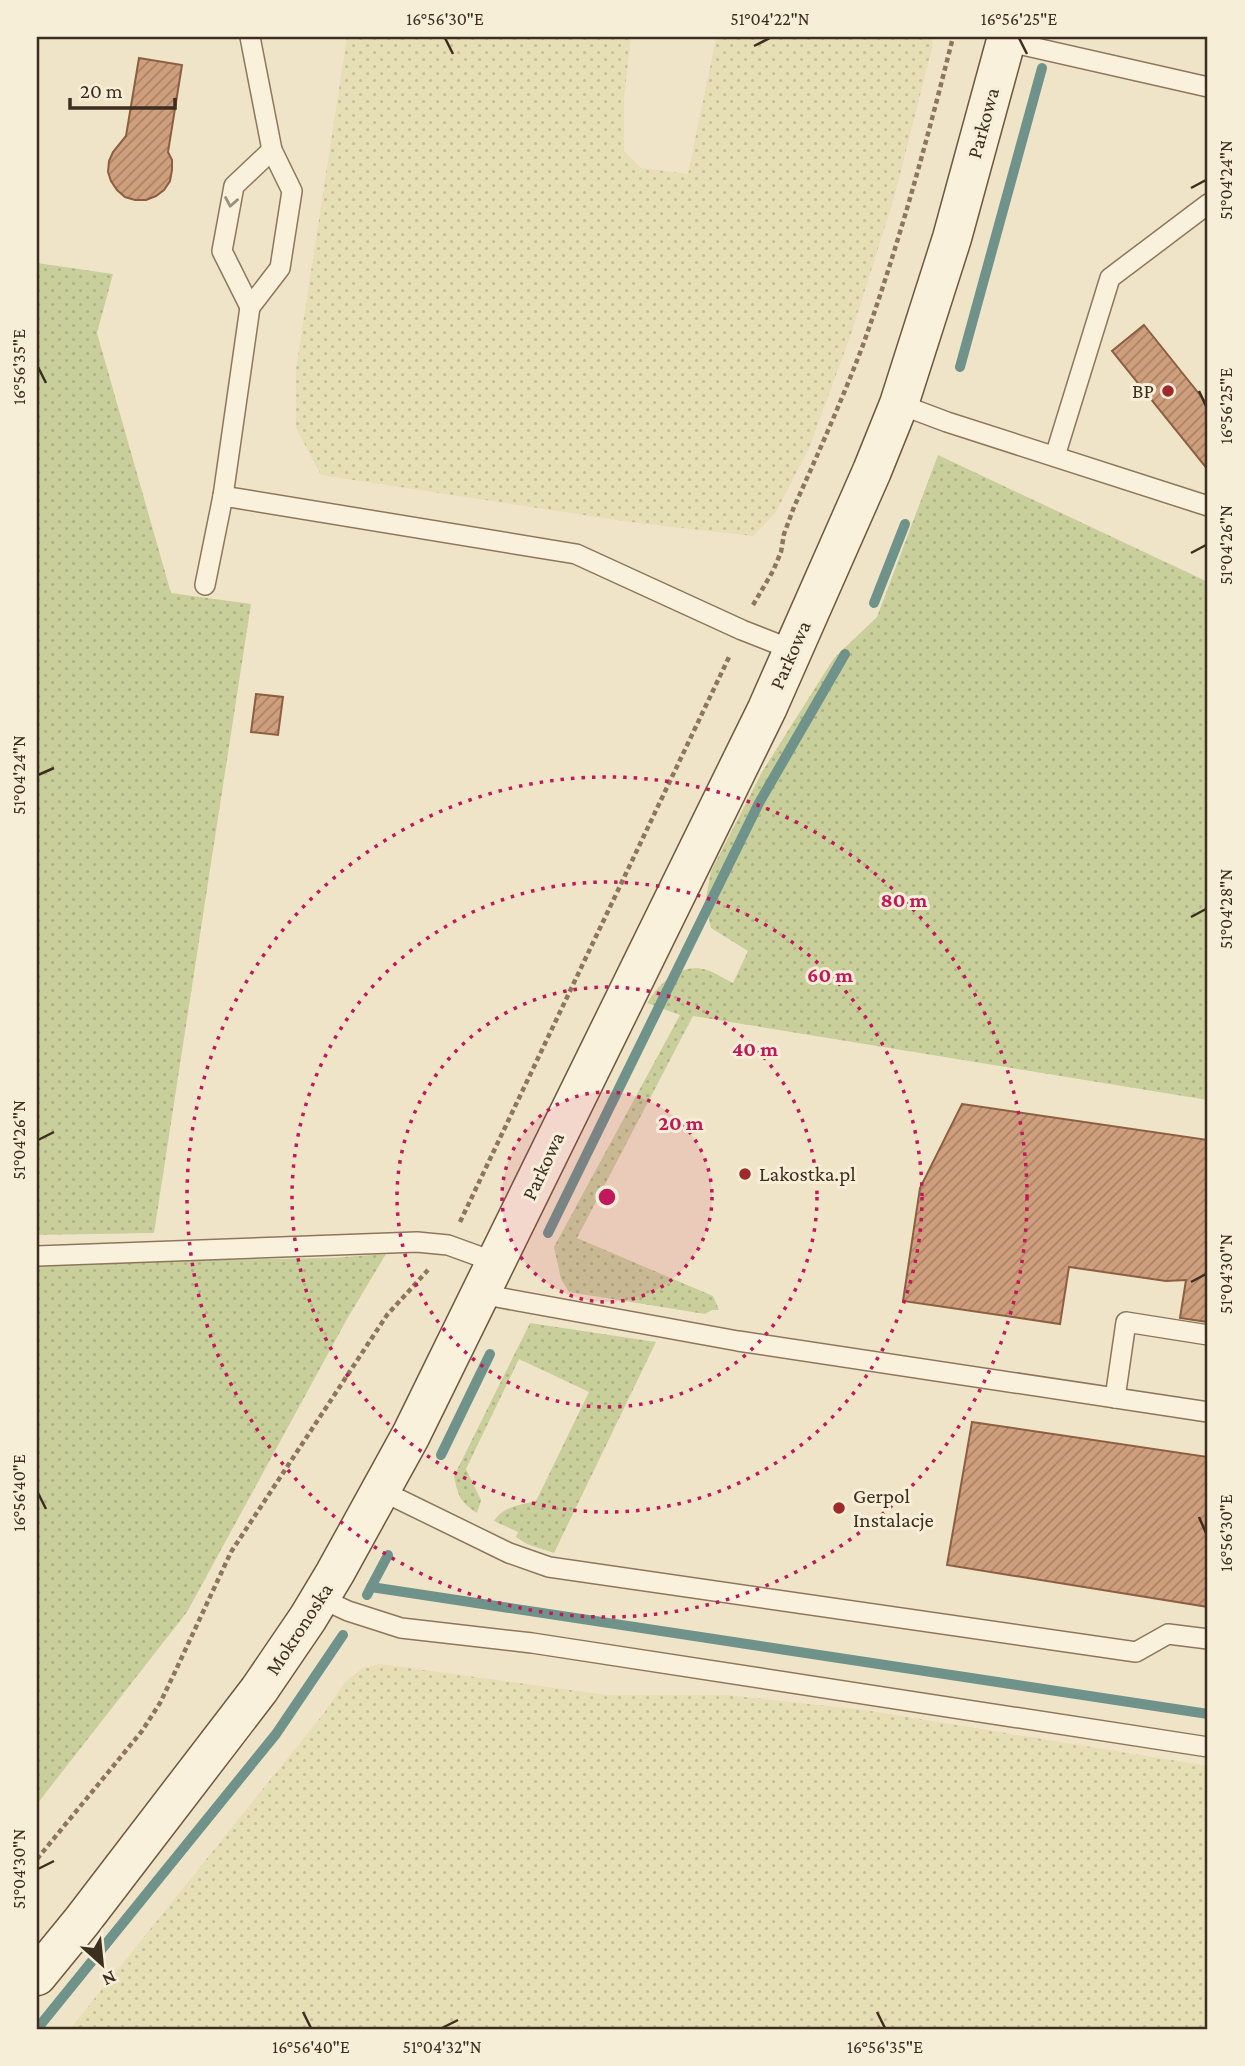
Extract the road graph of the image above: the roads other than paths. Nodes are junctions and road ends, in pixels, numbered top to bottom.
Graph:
1 (250, 37) edge
2 (1006, 39) edge
3 (1208, 87) edge
4 (272, 150) junction
5 (1208, 204) edge
6 (250, 307) junction
7 (899, 404) junction
8 (1055, 456) junction
9 (223, 496) junction
10 (1208, 506) edge
11 (205, 585) dead end
12 (793, 650) junction
13 (37, 1256) edge
14 (493, 1267) junction
15 (1208, 1335) edge
16 (1115, 1398) junction
17 (1208, 1412) edge
18 (382, 1491) junction
19 (320, 1598) junction
20 (1208, 1639) edge
21 (1208, 1747) edge
22 (37, 1976) edge

1 - 4 lane
2 - 3 lane
2 - 7 main road, Parkowa
4 - 6 lane
4 -> 6 lane
5 - 8 lane
6 - 9 lane
7 - 8 lane
7 - 12 main road, Parkowa
8 - 10 lane
9 - 11 lane
9 - 12 lane
12 - 14 main road, Parkowa
13 - 14 lane
14 - 16 lane
14 - 18 main road, Mokronoska
15 - 16 lane
16 - 17 lane
18 - 19 main road, Mokronoska
18 - 20 lane
19 - 21 lane
19 - 22 main road, Mokronoska

